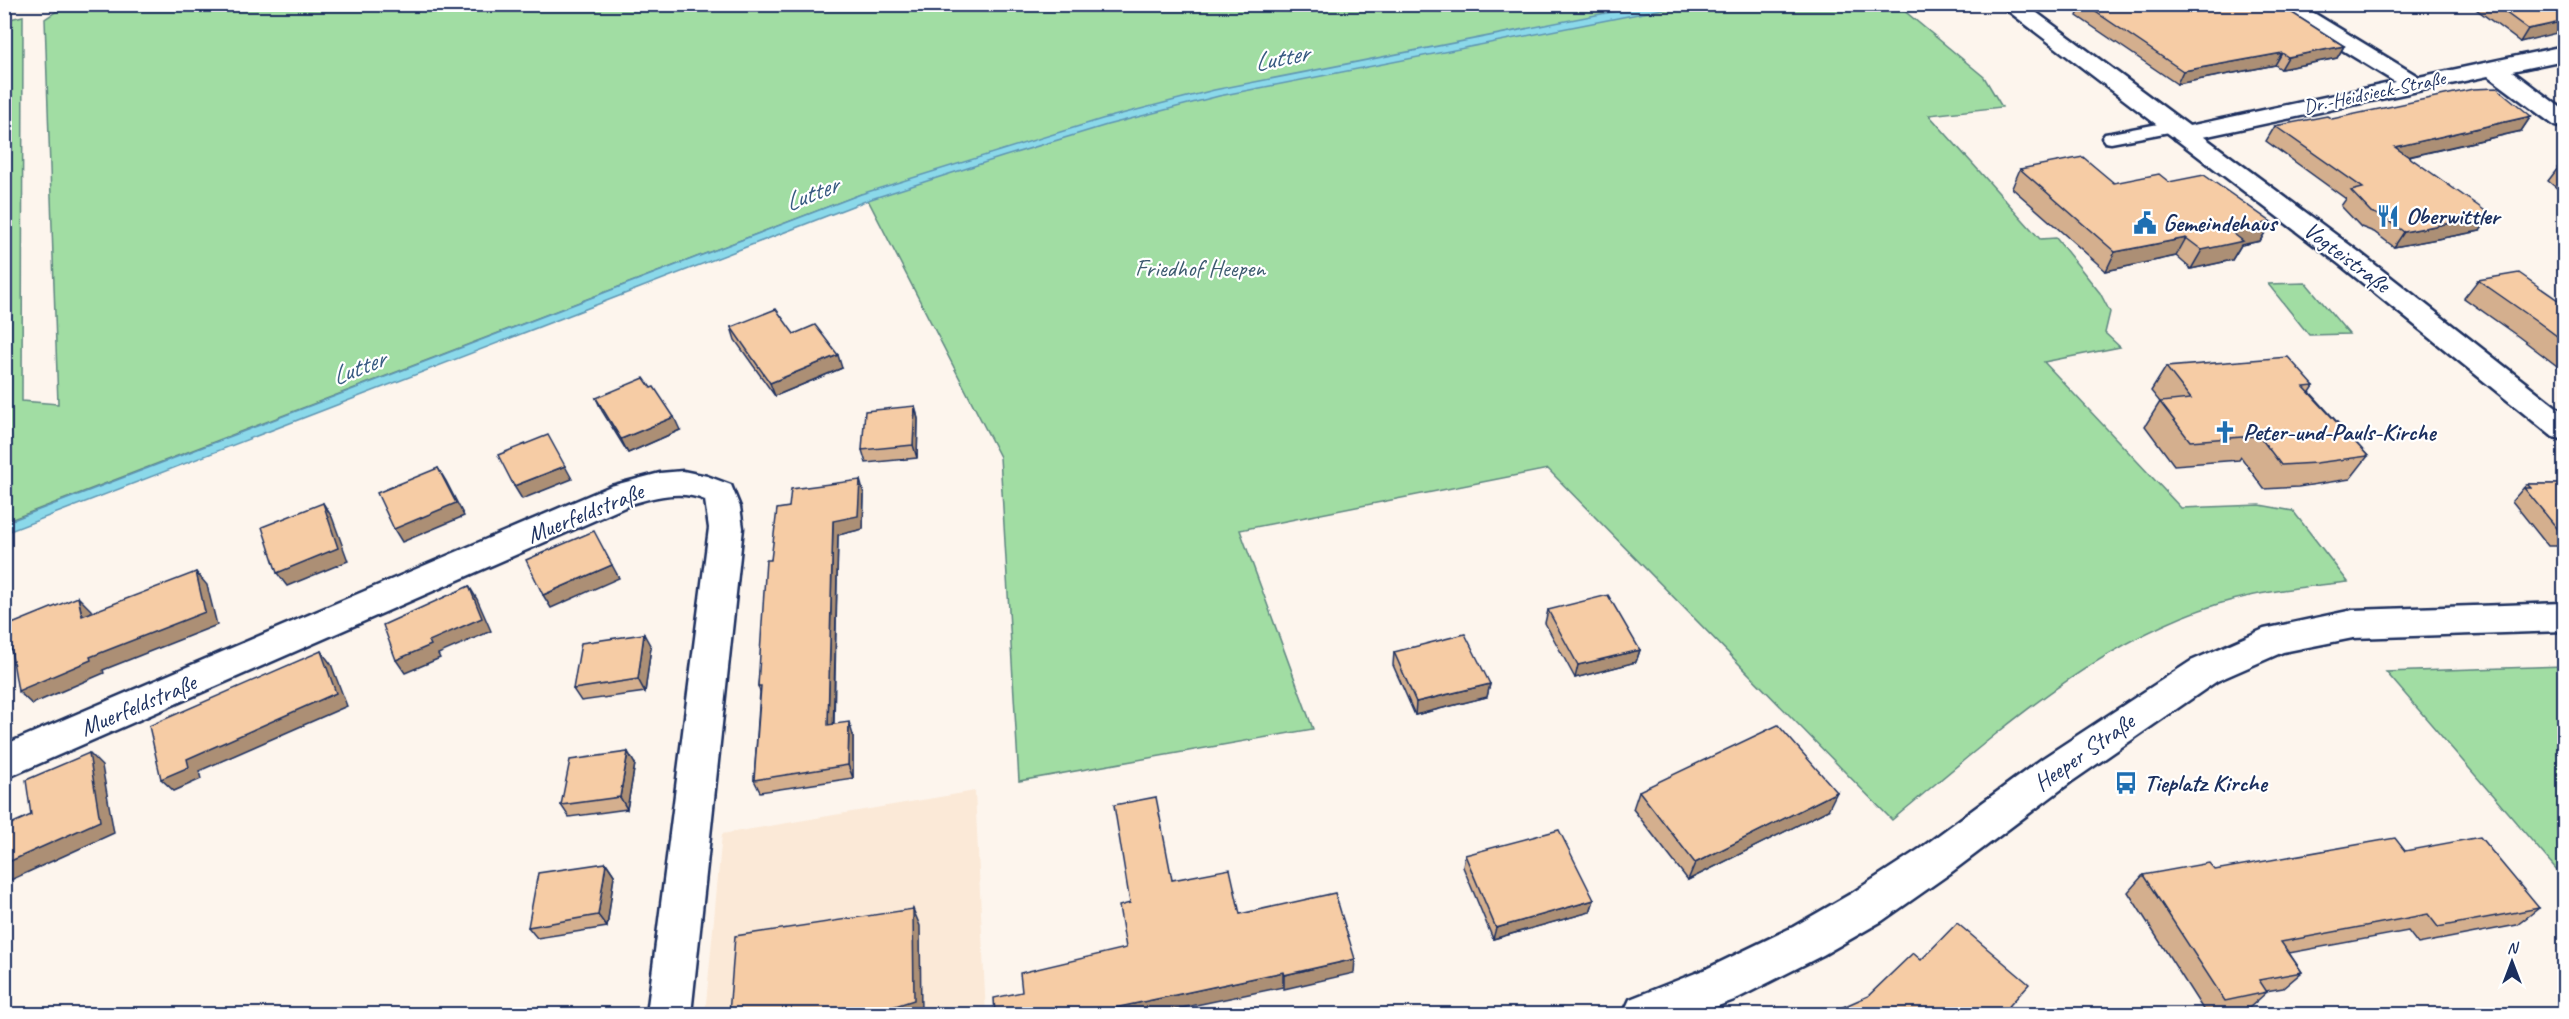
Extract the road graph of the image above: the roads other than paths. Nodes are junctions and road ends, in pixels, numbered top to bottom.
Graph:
1 (2010, 4) edge
2 (2283, 4) edge
3 (2565, 53) edge
4 (2491, 67) junction
5 (2414, 83) junction
6 (2565, 121) edge
7 (2179, 130) junction
8 (2111, 138) dead end
9 (2565, 429) edge
10 (2565, 617) edge
11 (4, 763) edge
12 (669, 1014) edge
13 (1646, 1014) edge

1 - 7 street, Vogteistraße
2 - 5 street
3 - 4 street, Dr.-Heidsieck-Straße
4 - 5 street, Dr.-Heidsieck-Straße
4 - 6 street
5 - 7 street, Dr.-Heidsieck-Straße
7 - 8 lane
7 - 9 street, Vogteistraße
10 - 13 street, Heeper Straße
11 - 12 street, Muerfeldstraße

